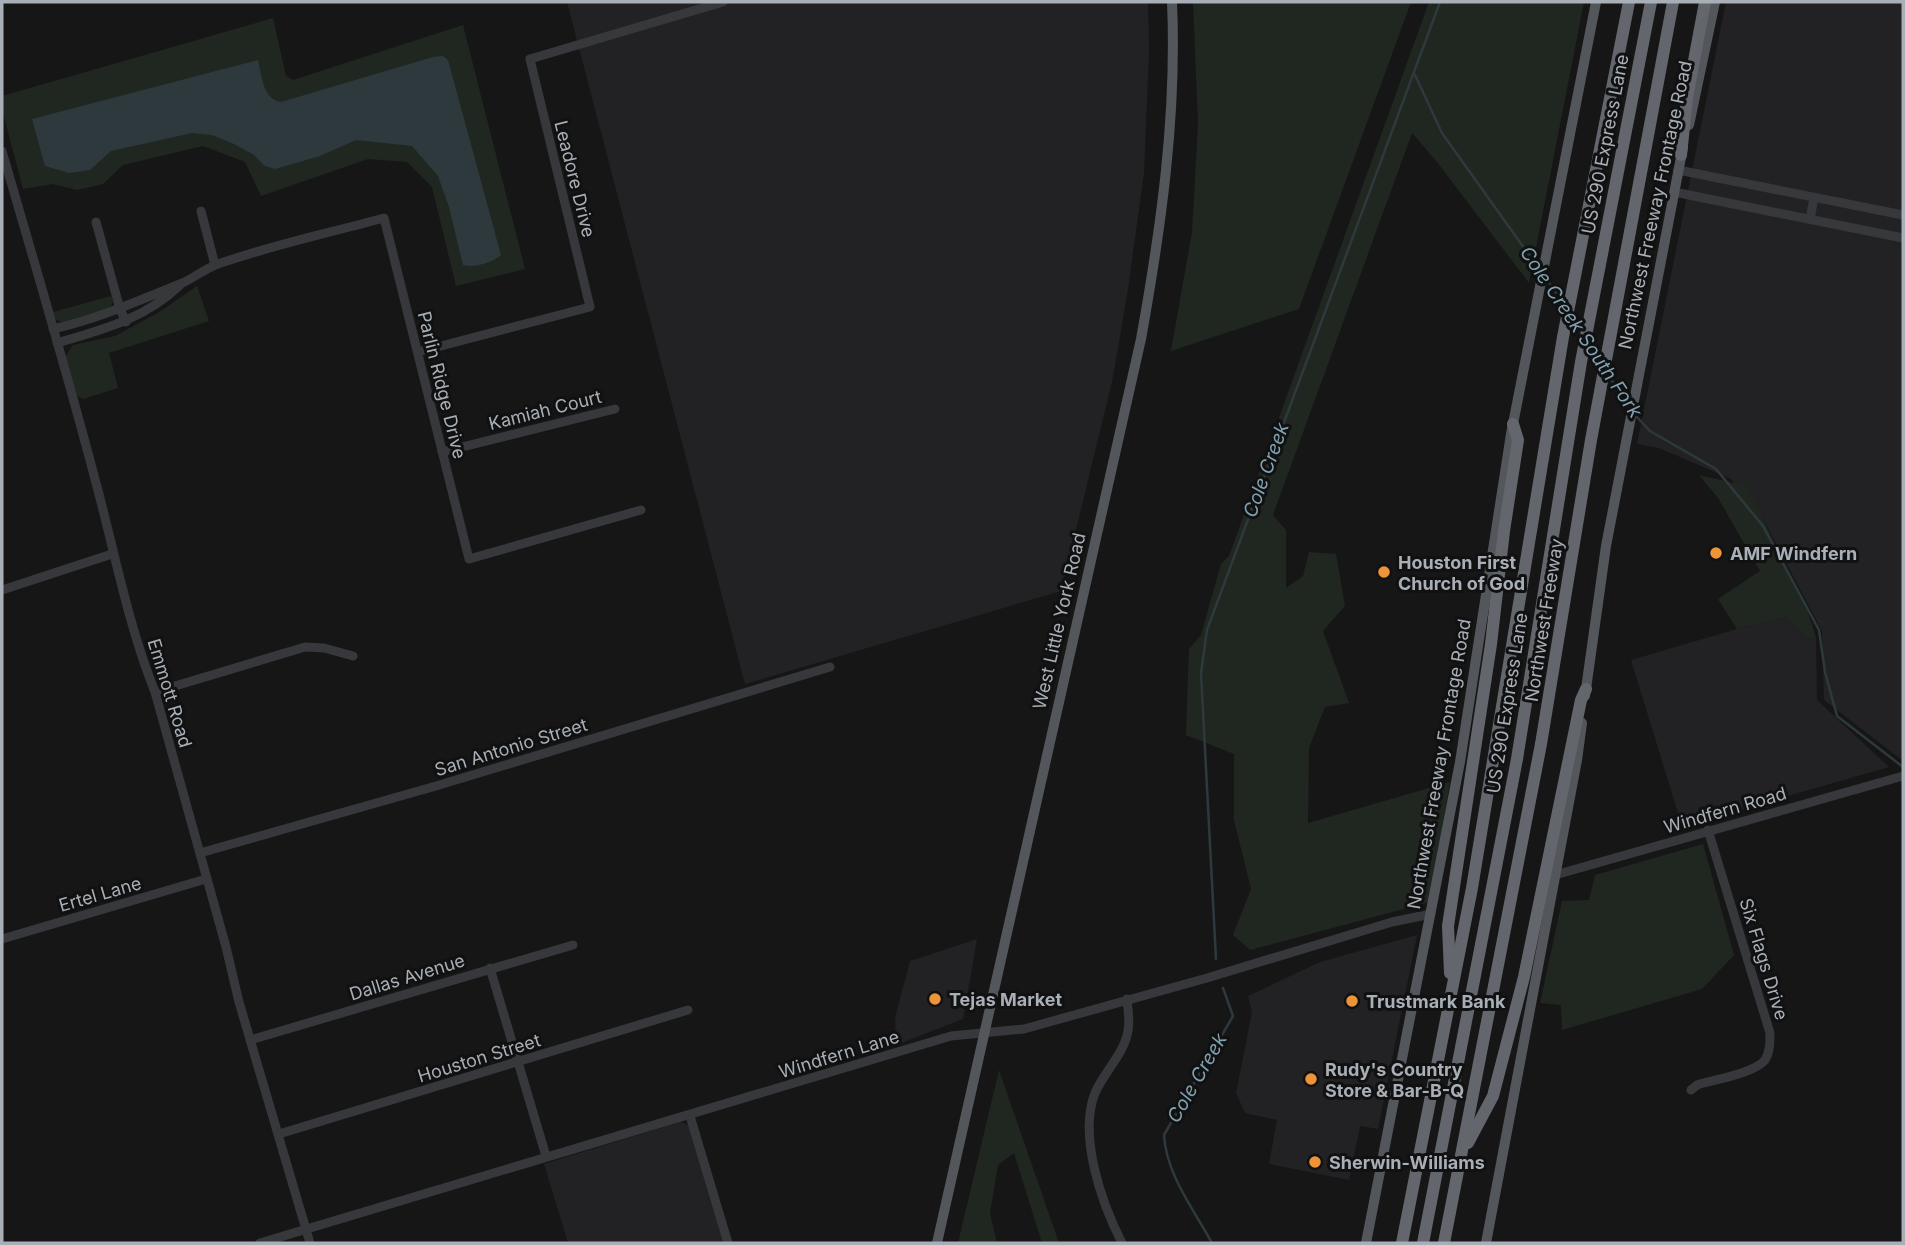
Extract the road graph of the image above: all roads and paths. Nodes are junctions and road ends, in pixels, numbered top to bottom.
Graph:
1 (723, 2) edge
2 (1172, 2) edge
3 (1596, 2) edge
4 (1629, 2) edge
5 (1651, 2) edge
6 (1673, 2) edge
7 (1705, 2) edge
8 (1714, 2) edge
9 (2, 151) edge
10 (1681, 155) junction
11 (1678, 170) junction
12 (1674, 192) junction
13 (1814, 198) junction
14 (201, 211) dead end
15 (1903, 215) edge
16 (1810, 219) junction
17 (96, 222) dead end
18 (1903, 238) edge
19 (215, 265) junction
20 (182, 284) junction
21 (120, 309) junction
22 (126, 322) junction
23 (53, 329) junction
24 (57, 343) junction
25 (418, 352) junction
26 (615, 409) dead end
27 (1513, 424) junction
28 (442, 452) junction
29 (641, 510) dead end
30 (112, 554) junction
31 (2, 590) edge
32 (353, 656) dead end
33 (830, 667) dead end
34 (1586, 690) junction
35 (155, 692) junction
36 (1903, 776) edge
37 (1708, 830) junction
38 (200, 853) junction
39 (1555, 875) junction
40 (206, 879) junction
41 (1431, 914) junction
42 (2, 939) edge
43 (573, 945) dead end
44 (490, 968) junction
45 (1451, 991) junction
46 (1127, 999) junction
47 (688, 1010) dead end
48 (985, 1034) junction
49 (250, 1040) junction
50 (517, 1063) junction
51 (1691, 1090) dead end
52 (690, 1116) junction
53 (279, 1133) junction
54 (546, 1156) junction
55 (1461, 1156) junction
56 (306, 1229) junction
57 (260, 1243) edge
58 (310, 1243) edge
59 (728, 1243) edge
60 (937, 1243) edge
61 (1122, 1243) edge
62 (1366, 1243) edge
63 (1402, 1243) edge
64 (1423, 1243) edge
65 (1444, 1243) edge
66 (1486, 1243) edge

1 - 25 street, Leadore Drive
2 - 48 main road, West Little York Road
3 - 27 main road, Northwest Freeway Frontage Road
4 - 45 highway, Northwest Freeway
5 - 64 highway, US 290 Express Lane
6 - 55 highway, Northwest Freeway
7 - 10 highway
8 - 10 main road, Northwest Freeway Frontage Road
9 - 23 street, Emmott Road
10 - 11 main road, Northwest Freeway Frontage Road
11 - 12 main road, Northwest Freeway Frontage Road
11 - 13 street
12 - 16 street
12 - 34 main road, Northwest Freeway Frontage Road
13 - 15 street
13 - 16 street
14 - 19 street
16 - 18 street
17 - 21 street
19 - 20 street
19 - 25 street, Parlin Ridge Drive
20 - 21 street
20 - 22 street
21 - 22 street
21 - 23 street
22 - 24 street
23 - 24 street, Emmott Road
24 - 30 street, Emmott Road
25 - 28 street, Parlin Ridge Drive
26 - 28 street, Kamiah Court
27 - 41 main road, Northwest Freeway Frontage Road
27 - 45 highway
28 - 29 street, Parlin Ridge Drive
30 - 31 street
30 - 35 street, Emmott Road
32 - 35 street
33 - 38 street, San Antonio Street
34 - 39 main road, Northwest Freeway Frontage Road
34 - 55 highway
35 - 38 street, Emmott Road
36 - 37 street, Windfern Road
37 - 39 street, Windfern Road
37 - 51 street, Six Flags Drive
38 - 40 street, Emmott Road
39 - 66 main road, Northwest Freeway Frontage Road
40 - 42 street, Ertel Lane
40 - 49 street, Emmott Road
41 - 46 street, Windfern Lane
41 - 62 main road, Northwest Freeway Frontage Road
43 - 44 street, Dallas Avenue
44 - 49 street, Dallas Avenue
44 - 50 street
45 - 63 highway, Northwest Freeway
46 - 48 street, Windfern Lane
46 - 61 street
47 - 50 street, Houston Street
48 - 52 street, Windfern Lane
48 - 60 main road, West Little York Road
49 - 53 street, Emmott Road
50 - 53 street, Houston Street
50 - 54 street
52 - 54 street, Windfern Lane
52 - 59 street
53 - 56 street, Emmott Road
54 - 56 street, Windfern Lane
55 - 65 highway, Northwest Freeway
56 - 57 street, Windfern Lane
56 - 58 street, Emmott Road

